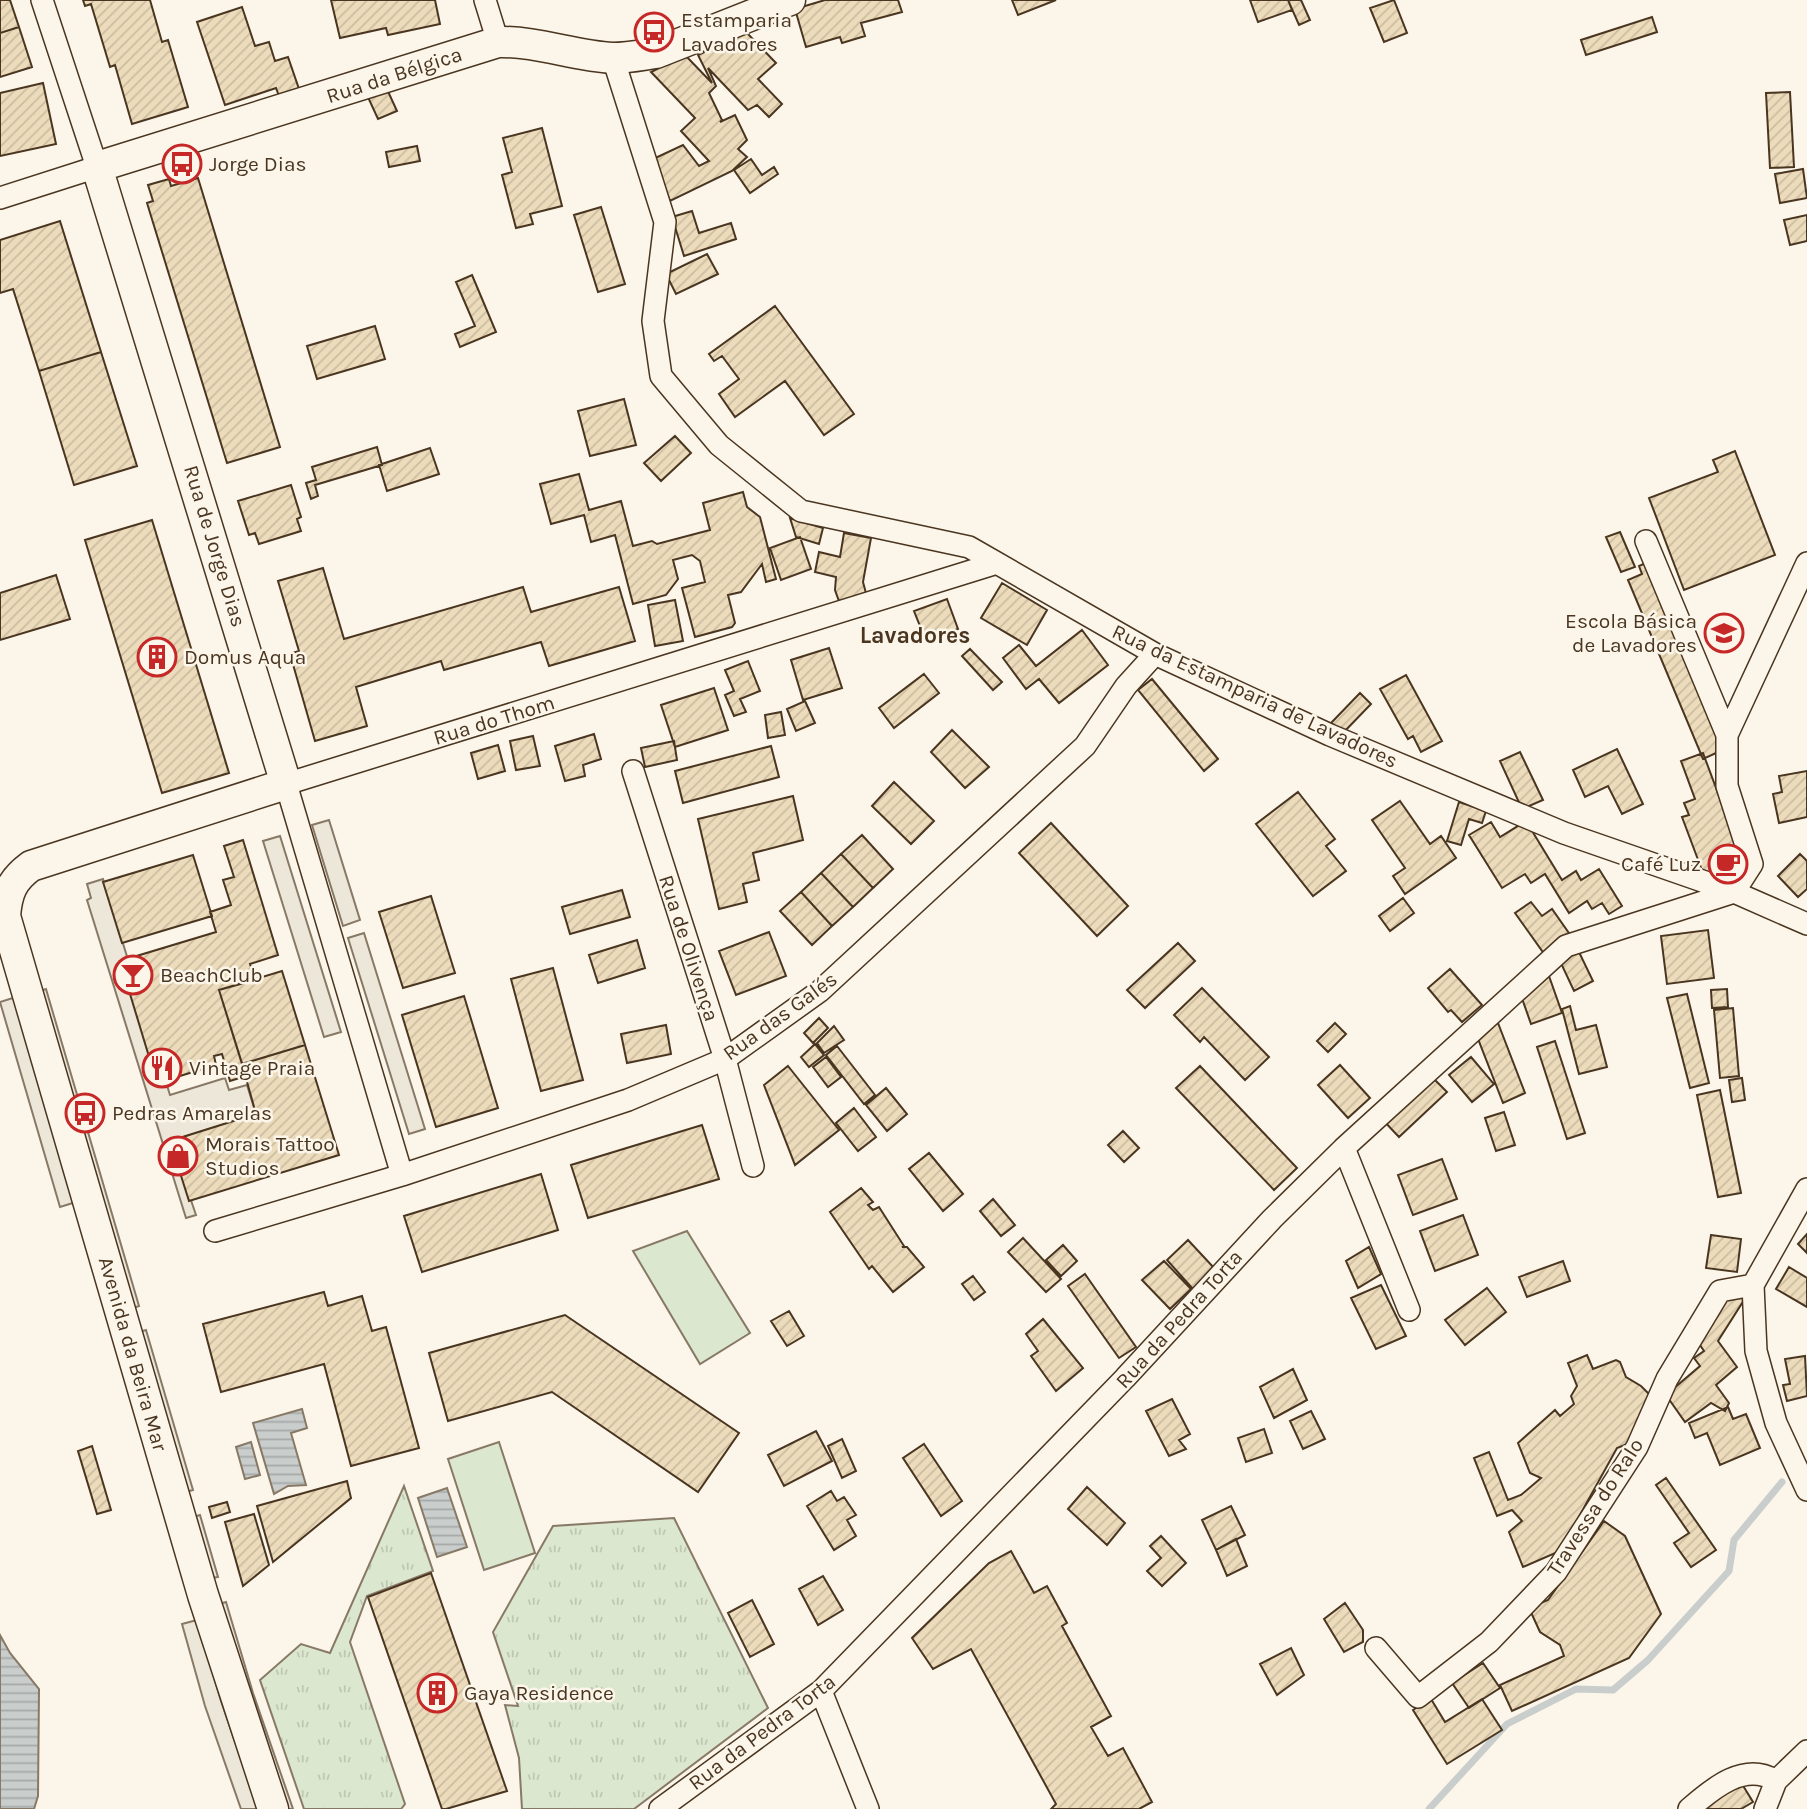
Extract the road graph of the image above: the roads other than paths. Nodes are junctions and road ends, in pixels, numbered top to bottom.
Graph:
1 (42, 0) edge
2 (485, 0) edge
3 (790, 0) edge
4 (498, 42) junction
5 (613, 58) junction
6 (97, 167) junction
7 (0, 198) edge
8 (1646, 541) dead end
9 (997, 563) junction
10 (1807, 563) edge
11 (1155, 653) junction
12 (1727, 735) junction
13 (633, 771) dead end
14 (286, 784) junction
15 (1734, 892) junction
16 (7, 897) joint
17 (1807, 924) edge
18 (725, 1059) junction
19 (1344, 1148) junction
20 (753, 1166) dead end
21 (402, 1175) junction
22 (1807, 1189) edge
23 (215, 1231) dead end
24 (1753, 1285) junction
25 (1409, 1310) dead end
26 (1807, 1490) edge
27 (1376, 1648) dead end
28 (821, 1691) junction
29 (1807, 1751) edge
30 (1776, 1781) junction
31 (272, 1809) edge
32 (660, 1809) edge
33 (868, 1809) edge
34 (1689, 1809) edge
35 (1765, 1809) edge

1 - 6 street, Rua de Jorge Dias
2 - 4 street
3 - 5 main road, Rua da Bélgica
4 - 5 main road, Rua da Bélgica
4 - 6 main road, Rua da Bélgica
5 - 9 street, Rua da Estamparia de Lavadores
6 - 7 street, Rua da Bélgica
6 - 14 main road, Rua de Jorge Dias
8 - 12 street
9 - 11 street, Rua da Estamparia de Lavadores
9 - 14 street, Rua do Thom
10 - 12 street
11 - 15 street, Rua da Estamparia de Lavadores
11 - 18 street, Rua das Galés
12 - 15 street
13 - 18 street, Rua de Olivença
14 - 16 main road, Rua do Thom
14 - 21 street, Rua de Jorge Dias
15 - 17 street, Rua da Estamparia de Lavadores
15 - 19 street, Rua da Pedra Torta
16 - 31 main road, Avenida da Beira Mar
18 - 20 street, Rua de Olivença
18 - 21 street, Rua das Galés
19 - 25 street
19 - 28 street, Rua da Pedra Torta
21 - 23 street, Rua das Galés
22 - 24 street
24 - 26 street
24 - 27 street, Travessa do Ralo
28 - 32 street, Rua da Pedra Torta
28 - 33 street
29 - 30 street
30 - 34 street
30 - 35 street

